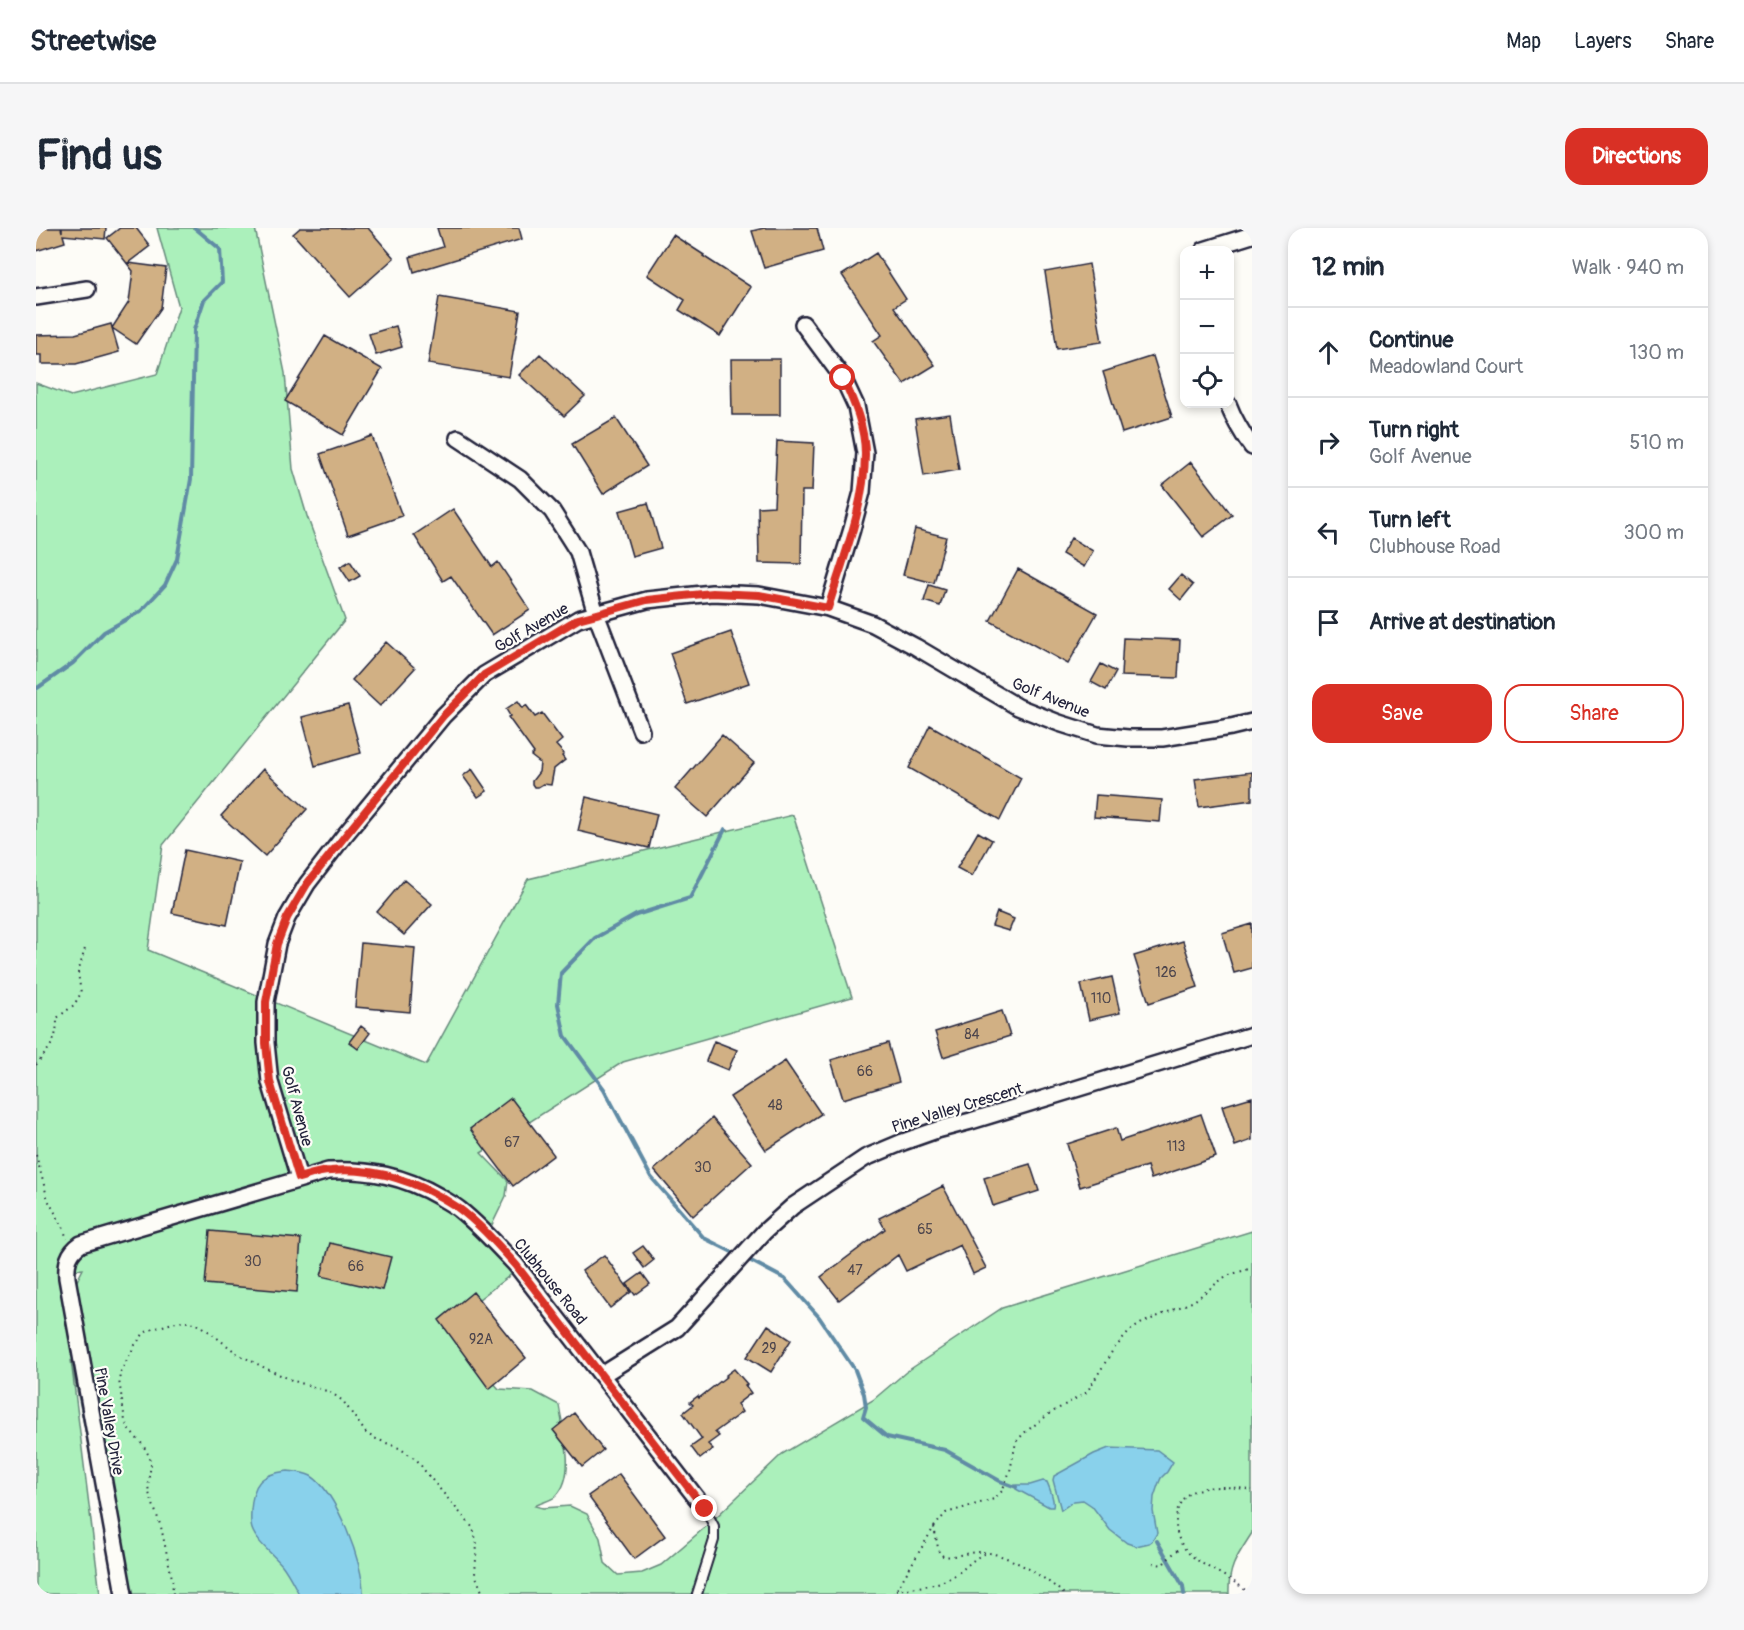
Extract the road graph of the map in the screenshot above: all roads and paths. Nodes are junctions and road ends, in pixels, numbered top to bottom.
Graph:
1 (1252, 235) edge
2 (1217, 246) edge
3 (87, 289) dead end
4 (36, 297) edge
5 (803, 324) dead end
6 (1230, 408) edge
7 (458, 438) dead end
8 (1252, 447) edge
9 (828, 608) junction
10 (597, 614) junction
11 (1252, 722) edge
12 (641, 731) dead end
13 (86, 945) dead end
14 (1252, 1035) edge
15 (36, 1065) edge
16 (36, 1155) edge
17 (299, 1178) junction
18 (70, 1254) junction
19 (1252, 1268) edge
20 (602, 1375) junction
21 (1252, 1490) edge
22 (705, 1509) joint
23 (934, 1527) junction
24 (1183, 1548) junction
25 (986, 1552) junction
26 (1153, 1563) dead end
27 (896, 1590) junction
28 (124, 1594) edge
29 (173, 1594) edge
30 (483, 1594) edge
31 (697, 1594) edge
32 (894, 1594) edge
33 (1064, 1594) edge
34 (1249, 1594) edge

1 - 2 street
3 - 4 street
5 - 9 street
6 - 8 street
7 - 10 street
9 - 10 street, Golf Avenue
9 - 11 street, Golf Avenue
10 - 12 street
10 - 17 street, Golf Avenue
13 - 15 path
14 - 20 street, Pine Valley Crescent
16 - 18 path
17 - 18 street, Clubhouse Road
17 - 20 street, Clubhouse Road
18 - 28 street, Pine Valley Drive
19 - 23 path
20 - 22 street, Clubhouse Road
21 - 24 path
22 - 31 lane
23 - 25 path
23 - 27 path
24 - 26 path
24 - 34 path
25 - 27 path
25 - 33 path
27 - 32 path
29 - 30 path

